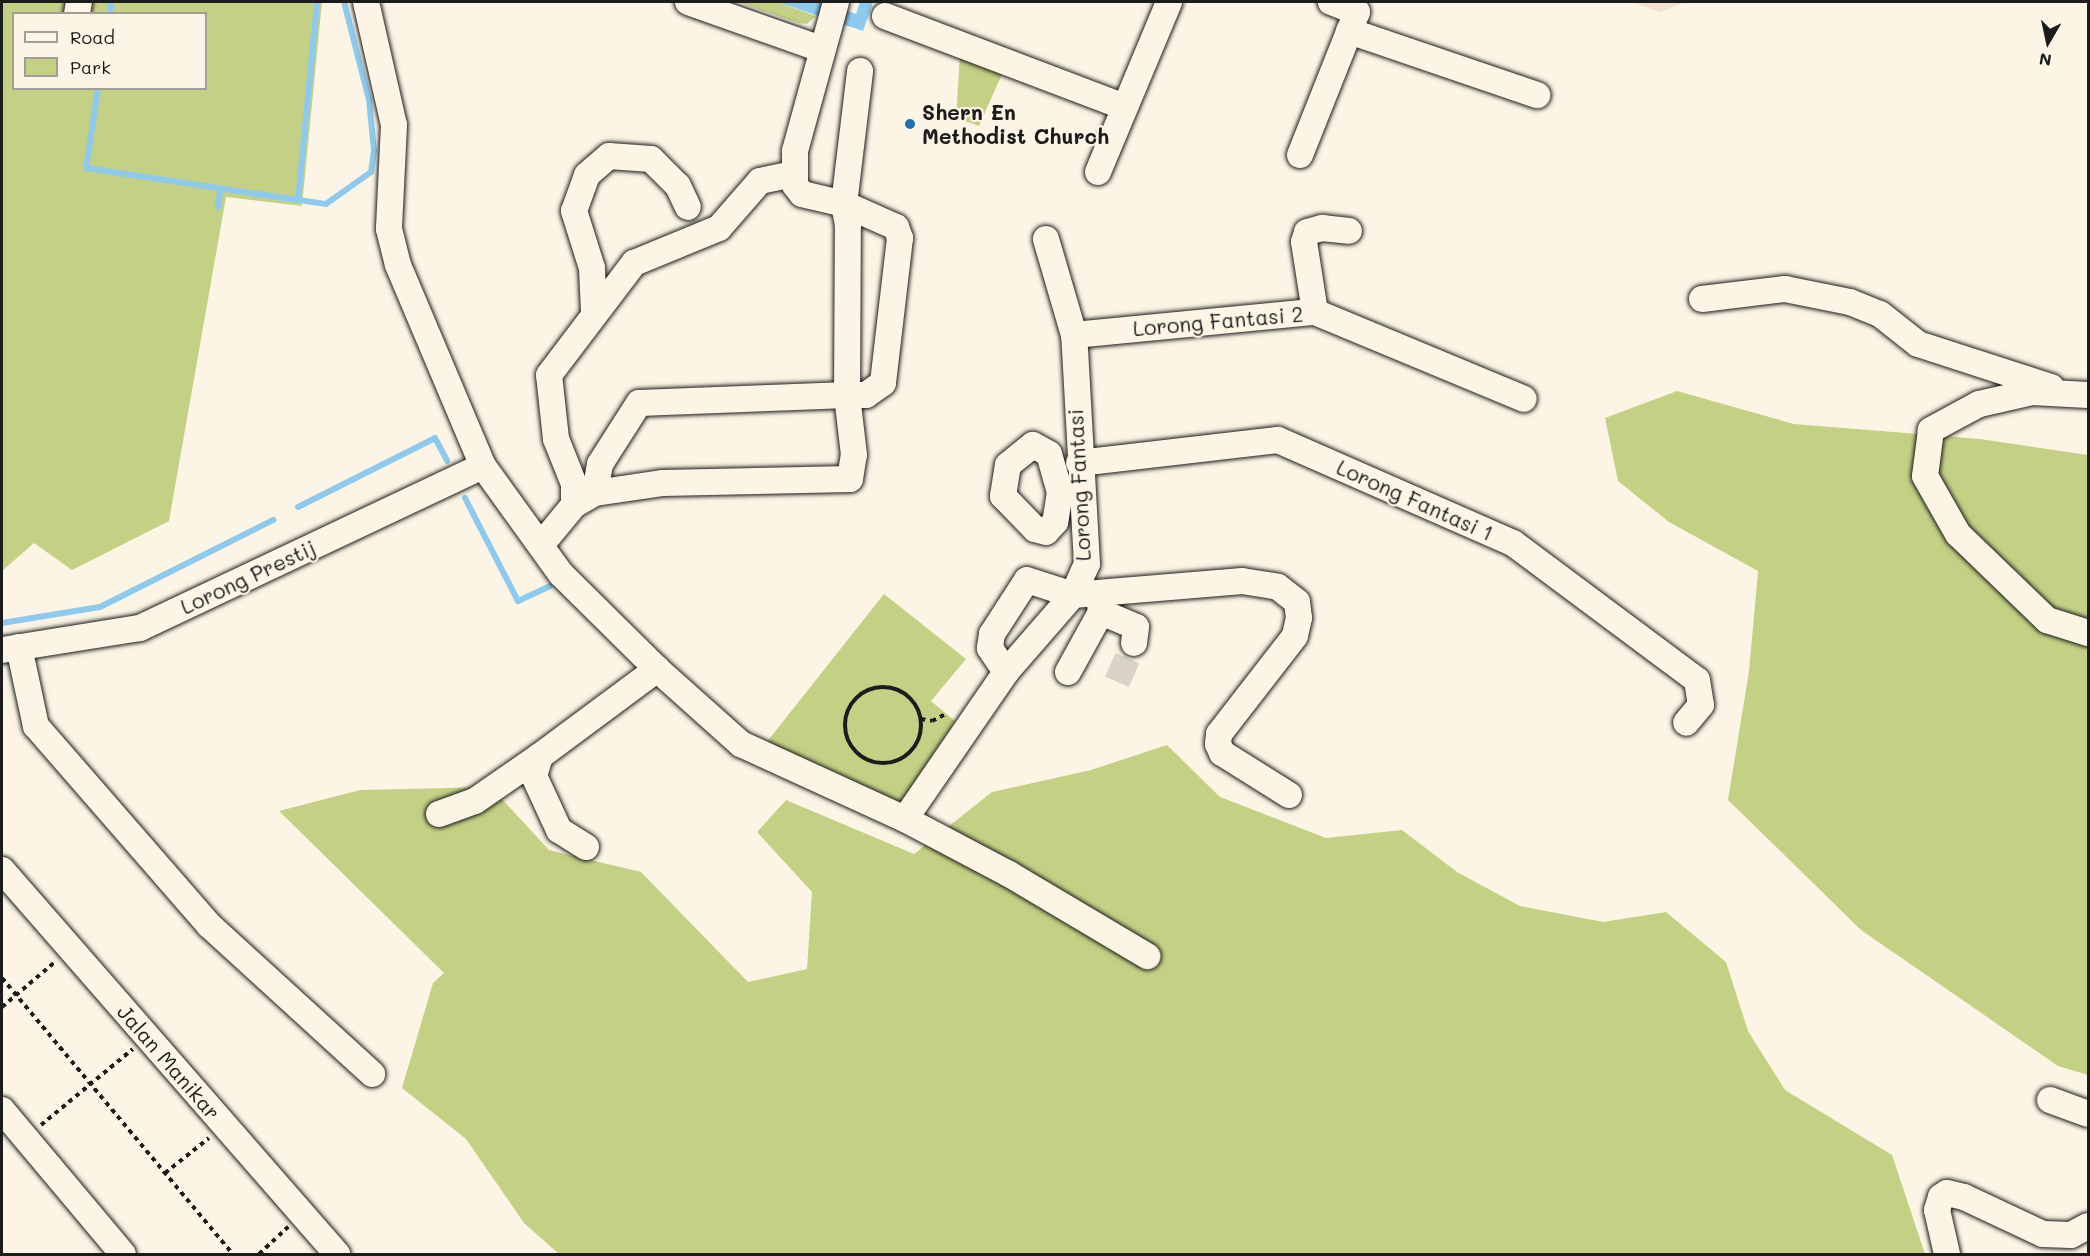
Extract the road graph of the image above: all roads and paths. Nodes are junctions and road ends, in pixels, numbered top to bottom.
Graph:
1 (366, 2) edge
2 (688, 2) edge
3 (1169, 2) edge
4 (1330, 2) edge
5 (833, 10) edge
6 (885, 16) dead end
7 (1353, 21) junction
8 (821, 49) junction
9 (860, 71) dead end
10 (1537, 95) dead end
11 (1124, 107) junction
12 (1300, 155) dead end
13 (1098, 172) dead end
14 (794, 174) junction
15 (844, 204) junction
16 (688, 207) dead end
17 (1349, 231) dead end
18 (1046, 239) dead end
19 (1702, 298) dead end
20 (594, 311) junction
21 (1315, 312) junction
22 (1074, 335) junction
23 (2080, 394) edge
24 (847, 395) junction
25 (1524, 399) dead end
26 (1079, 463) junction
27 (483, 465) junction
28 (584, 499) junction
29 (541, 545) junction
30 (1073, 595) junction
31 (1100, 604) junction
32 (2088, 633) edge
33 (1134, 643) dead end
34 (10, 649) edge
35 (657, 669) junction
36 (1006, 672) junction
37 (1068, 672) dead end
38 (946, 714) dead end
39 (921, 719) junction
40 (1686, 723) dead end
41 (540, 756) junction
42 (1289, 795) dead end
43 (439, 814) dead end
44 (905, 819) junction
45 (586, 847) dead end
46 (2, 870) edge
47 (70, 949) junction
48 (1147, 956) dead end
49 (2, 978) edge
50 (16, 995) junction
51 (2, 1007) edge
52 (147, 1038) junction
53 (372, 1074) dead end
54 (91, 1084) junction
55 (2050, 1100) dead end
56 (2, 1110) edge
57 (2088, 1114) edge
58 (224, 1125) junction
59 (25, 1137) junction
60 (165, 1173) junction
61 (302, 1214) junction
62 (2088, 1227) edge
63 (123, 1254) edge
64 (233, 1254) edge
65 (259, 1254) edge
66 (337, 1254) edge
67 (1947, 1254) edge

1 - 27 street
2 - 8 street
3 - 11 street
4 - 7 street
5 - 8 street
6 - 11 street
7 - 10 street
7 - 12 street
8 - 14 street
9 - 15 street
11 - 13 street
14 - 15 street
14 - 20 street
15 - 24 street
15 - 24 street
16 - 20 street
17 - 21 street
18 - 22 street, Lorong Fantasi
19 - 23 street
20 - 28 street
21 - 22 street, Lorong Fantasi 2
21 - 25 street, Lorong Fantasi 2
22 - 26 street, Lorong Fantasi
23 - 32 street
24 - 28 street
24 - 28 street
26 - 30 street, Lorong Fantasi
26 - 40 street, Lorong Fantasi 1
27 - 29 street
27 - 34 street, Lorong Prestij
28 - 29 street
29 - 35 street
30 - 31 street
30 - 36 street, Lorong Fantasi
30 - 36 street
31 - 33 street
31 - 37 street
31 - 42 street
34 - 53 street
35 - 41 street
35 - 44 street
36 - 44 street, Lorong Fantasi
38 - 39 path
39 - 39 path
41 - 43 street
41 - 45 street
44 - 48 street
46 - 47 street, Jalan Manikar
47 - 50 path
47 - 52 street, Jalan Manikar
49 - 50 path
50 - 51 path
50 - 54 path
52 - 54 path
52 - 58 street, Jalan Manikar
54 - 59 path
54 - 60 path
55 - 57 street
56 - 59 street
58 - 60 path
58 - 61 street, Jalan Manikar
59 - 63 street
60 - 64 path
61 - 65 path
61 - 66 street, Jalan Manikar
62 - 67 street

